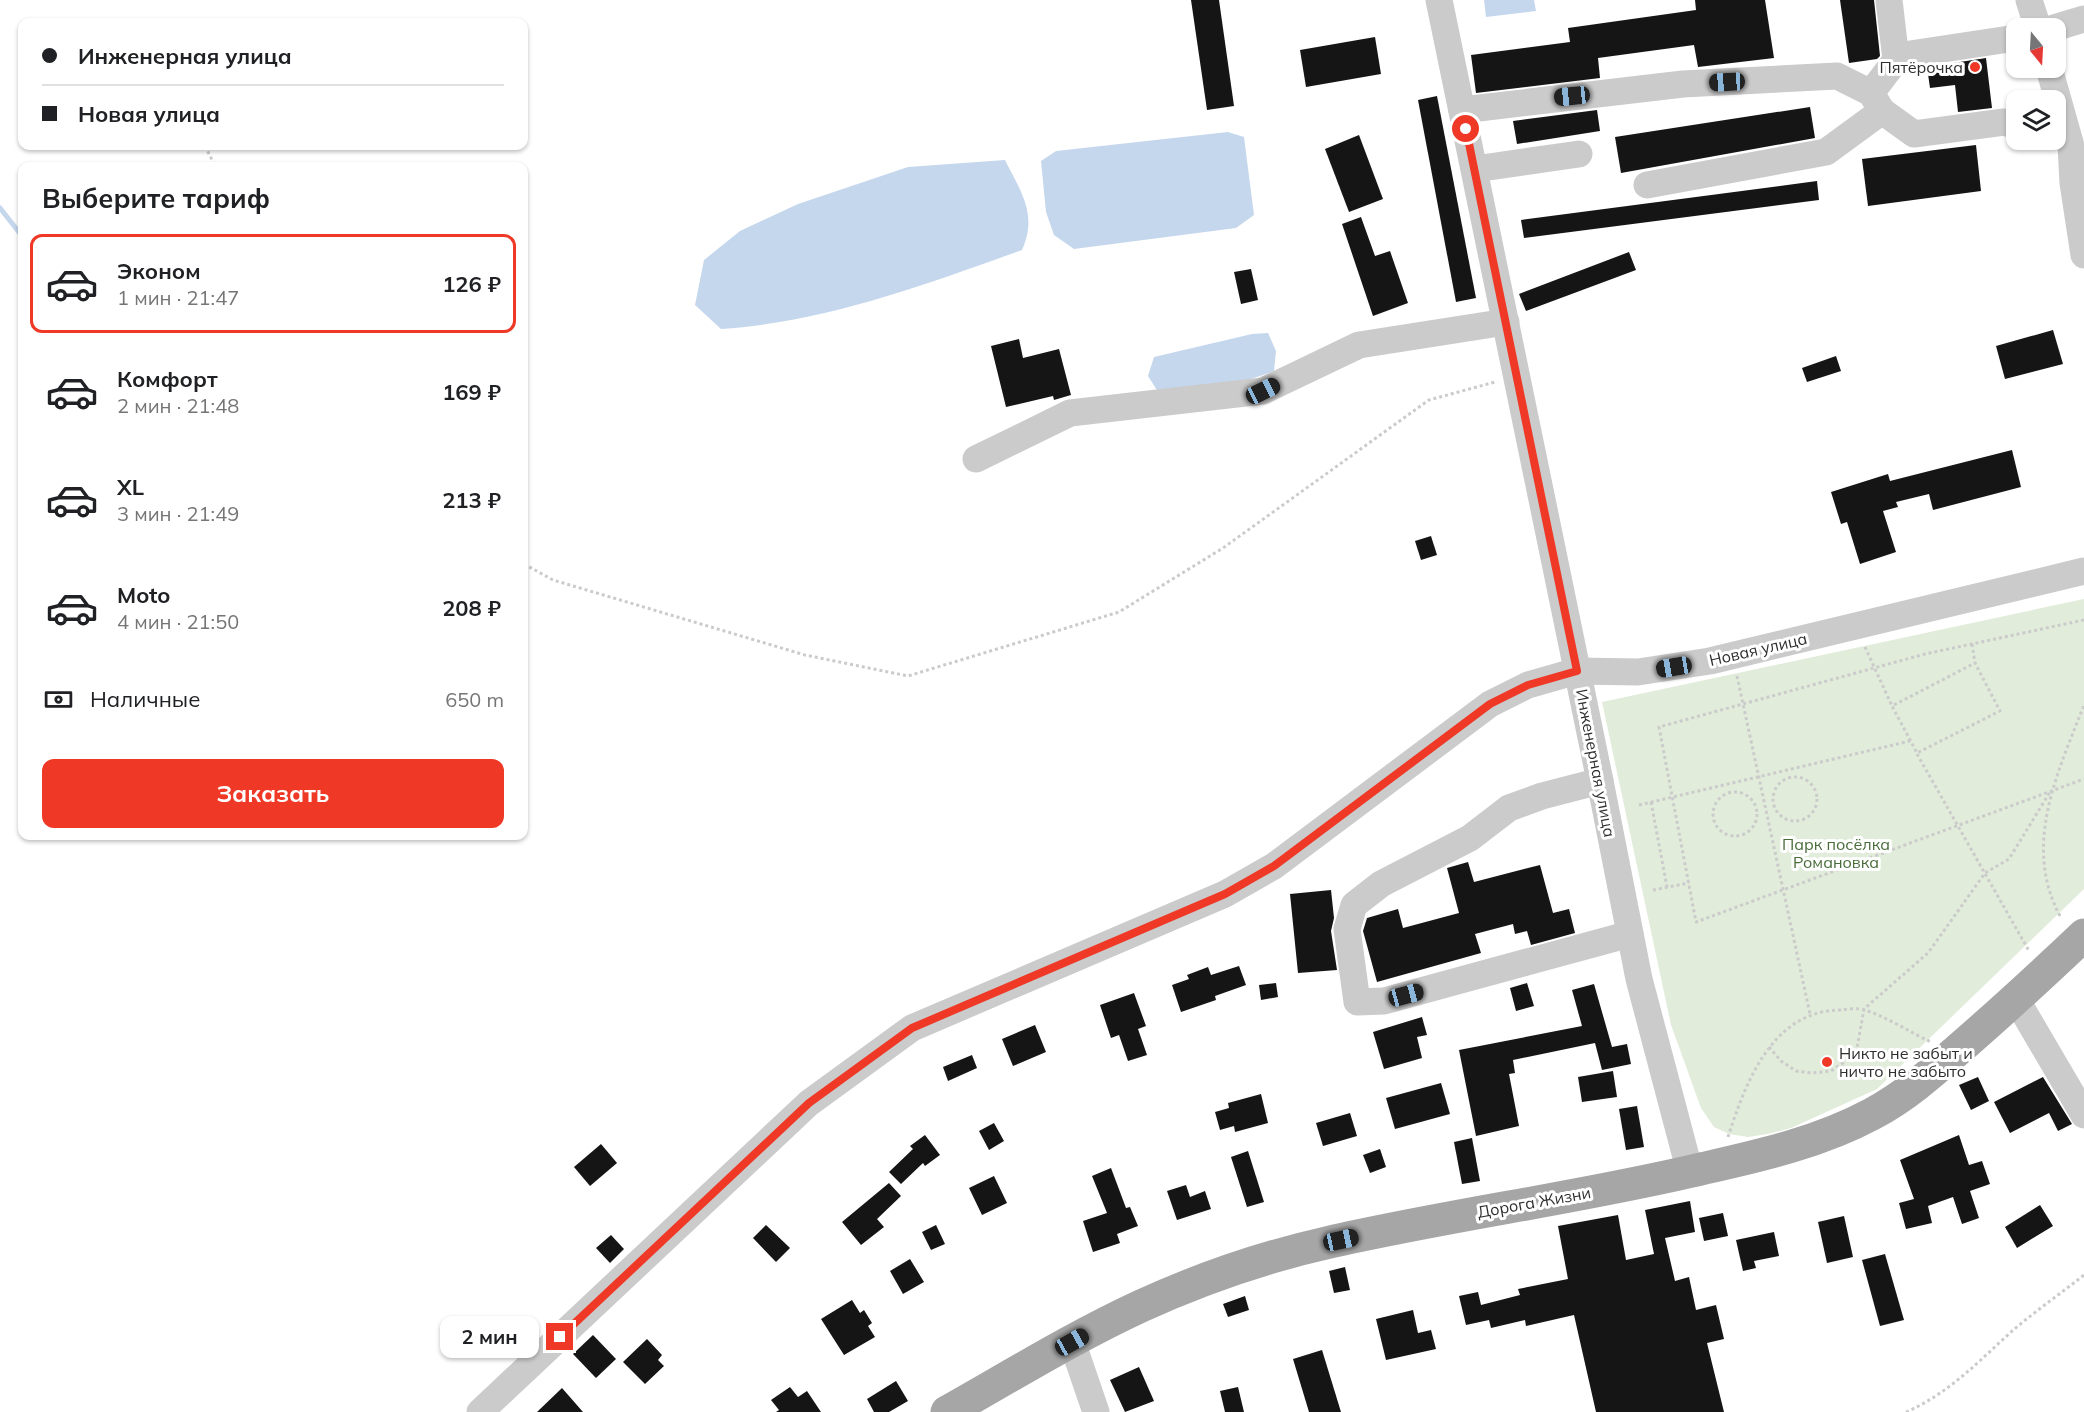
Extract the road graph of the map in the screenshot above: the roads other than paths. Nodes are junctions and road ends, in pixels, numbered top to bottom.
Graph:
1 (1439, 0) edge
2 (1889, 0) edge
3 (2029, 0) edge
4 (2035, 18) edge
5 (2084, 19) edge
6 (2066, 24) edge
7 (2006, 40) edge
8 (1910, 54) dead end
9 (2052, 78) edge
10 (1876, 102) junction
11 (1462, 110) junction
12 (2006, 123) edge
13 (2069, 136) edge
14 (1579, 154) dead end
15 (1475, 170) junction
16 (1647, 185) dead end
17 (2084, 255) edge
18 (1506, 322) junction
19 (976, 459) dead end
20 (2084, 571) edge
21 (1577, 671) junction
22 (1600, 781) junction
23 (2072, 925) edge
24 (1630, 934) junction
25 (2016, 999) junction
26 (2084, 1115) edge
27 (1690, 1172) junction
28 (1072, 1342) junction
29 (480, 1412) edge
30 (947, 1412) edge
31 (1096, 1412) edge

1 - 11 street, Инженерная улица
2 - 10 street
3 - 4 street
5 - 6 street
7 - 8 street
9 - 13 street
10 - 11 street
10 - 12 street
10 - 16 street
11 - 15 street, Инженерная улица
13 - 17 street
14 - 15 street
15 - 18 street, Инженерная улица
18 - 19 street
18 - 21 street, Инженерная улица
20 - 21 street, Новая улица
21 - 22 street, Инженерная улица
21 - 29 street, Новая улица
22 - 24 street, Инженерная улица
22 - 24 street
23 - 25 main road, Дорога Жизни
24 - 27 street, Инженерная улица
25 - 26 street
25 - 27 main road, Дорога Жизни
27 - 28 main road, Дорога Жизни
28 - 30 main road, Дорога Жизни
28 - 31 street

